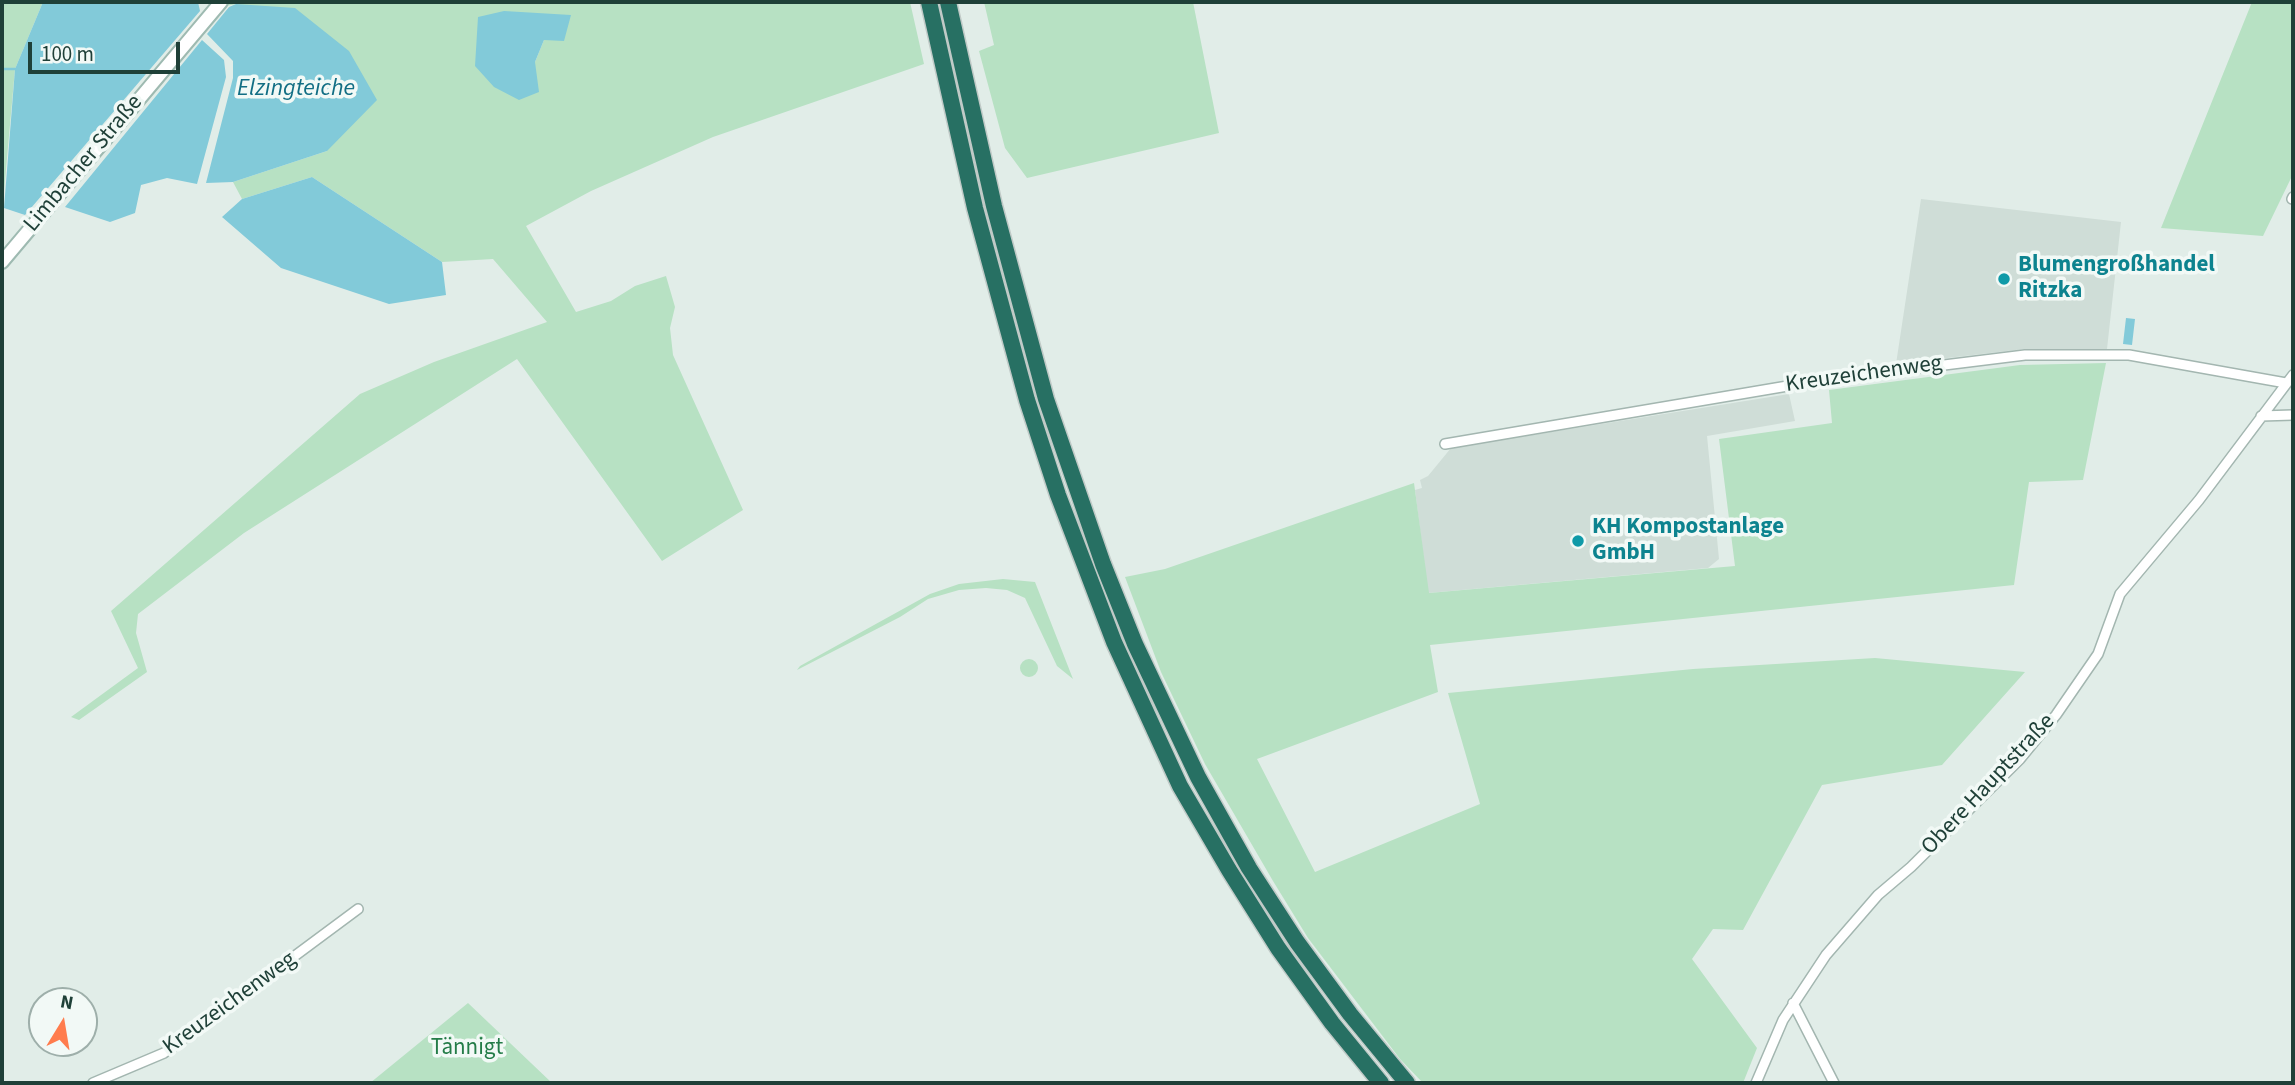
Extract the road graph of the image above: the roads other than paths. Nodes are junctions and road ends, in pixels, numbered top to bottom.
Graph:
1 (221, 2) edge
2 (929, 2) edge
3 (948, 2) edge
4 (2, 262) edge
5 (2293, 375) edge
6 (2286, 383) junction
7 (2293, 415) edge
8 (2261, 416) junction
9 (1445, 444) dead end
10 (358, 909) dead end
11 (1793, 1003) junction
12 (93, 1083) edge
13 (1381, 1083) edge
14 (1407, 1083) edge
15 (1756, 1083) edge
16 (1834, 1083) edge

1 - 4 main road, Limbacher Straße
2 - 13 highway
3 - 14 highway
5 - 6 street, Obere Hauptstraße
6 - 8 street, Obere Hauptstraße
6 - 9 street, Kreuzeichenweg
7 - 8 street
8 - 11 street, Obere Hauptstraße
10 - 12 street, Kreuzeichenweg
11 - 15 street, Obere Hauptstraße
11 - 16 street

